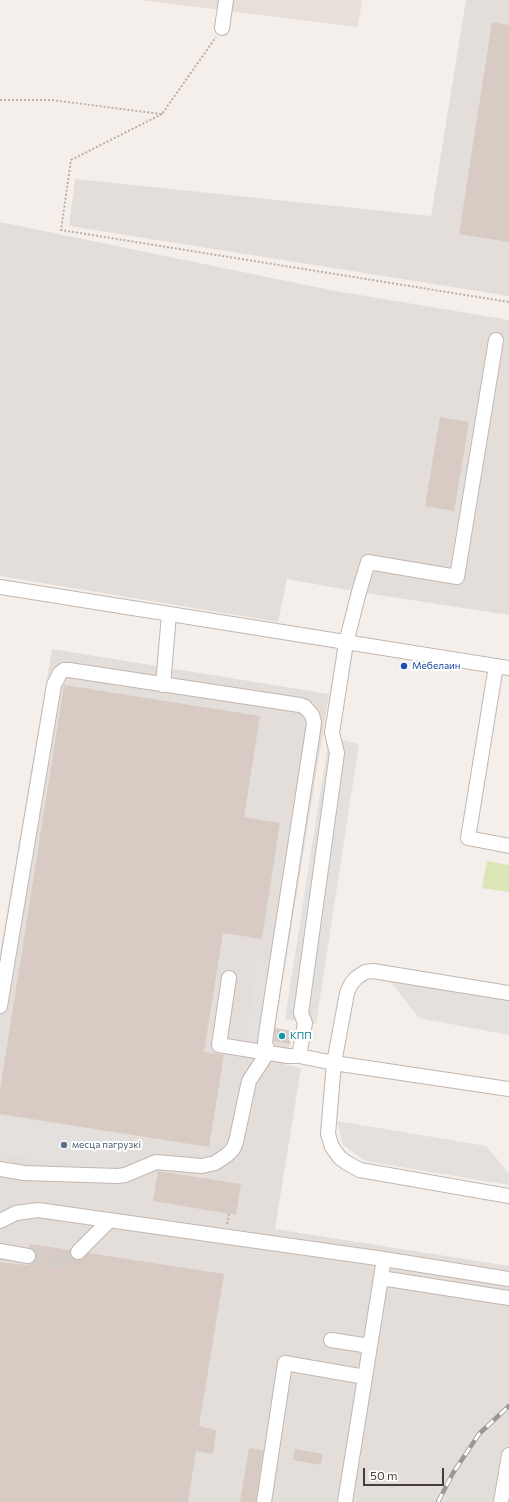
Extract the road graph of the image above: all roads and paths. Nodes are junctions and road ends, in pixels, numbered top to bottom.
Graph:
1 (226, 0) edge
2 (222, 28) joint
3 (0, 100) edge
4 (162, 114) junction
5 (509, 302) edge
6 (496, 340) dead end
7 (0, 587) edge
8 (169, 614) junction
9 (346, 643) junction
10 (502, 667) edge
11 (163, 685) junction
12 (509, 846) edge
13 (229, 978) dead end
14 (509, 993) edge
15 (0, 1006) edge
16 (268, 1052) junction
17 (299, 1056) junction
18 (334, 1063) junction
19 (509, 1089) edge
20 (0, 1169) edge
21 (509, 1196) edge
22 (229, 1214) dead end
23 (110, 1220) junction
24 (0, 1221) edge
25 (227, 1222) dead end
26 (0, 1251) edge
27 (78, 1252) tunnel mouth
28 (28, 1256) tunnel mouth
29 (384, 1259) junction
30 (381, 1278) junction
31 (509, 1279) edge
32 (509, 1298) edge
33 (330, 1340) dead end
34 (370, 1346) junction
35 (365, 1376) junction
36 (509, 1455) edge
37 (264, 1502) edge
38 (345, 1502) edge
39 (501, 1502) edge

1 - 2 street
2 - 4 path
3 - 4 path
4 - 5 path
6 - 9 street
7 - 8 street
8 - 9 street
8 - 11 street
9 - 10 street
9 - 17 street
10 - 12 street
11 - 15 street
11 - 16 street
13 - 16 street
14 - 18 street
16 - 17 street
16 - 20 street
17 - 18 street
18 - 19 street
18 - 21 street
22 - 25 path
23 - 24 street
23 - 27 street
23 - 29 street
26 - 28 street
29 - 30 street
29 - 31 street
30 - 32 street
30 - 34 street
33 - 34 street
34 - 35 street
35 - 37 street
35 - 38 street
36 - 39 street

